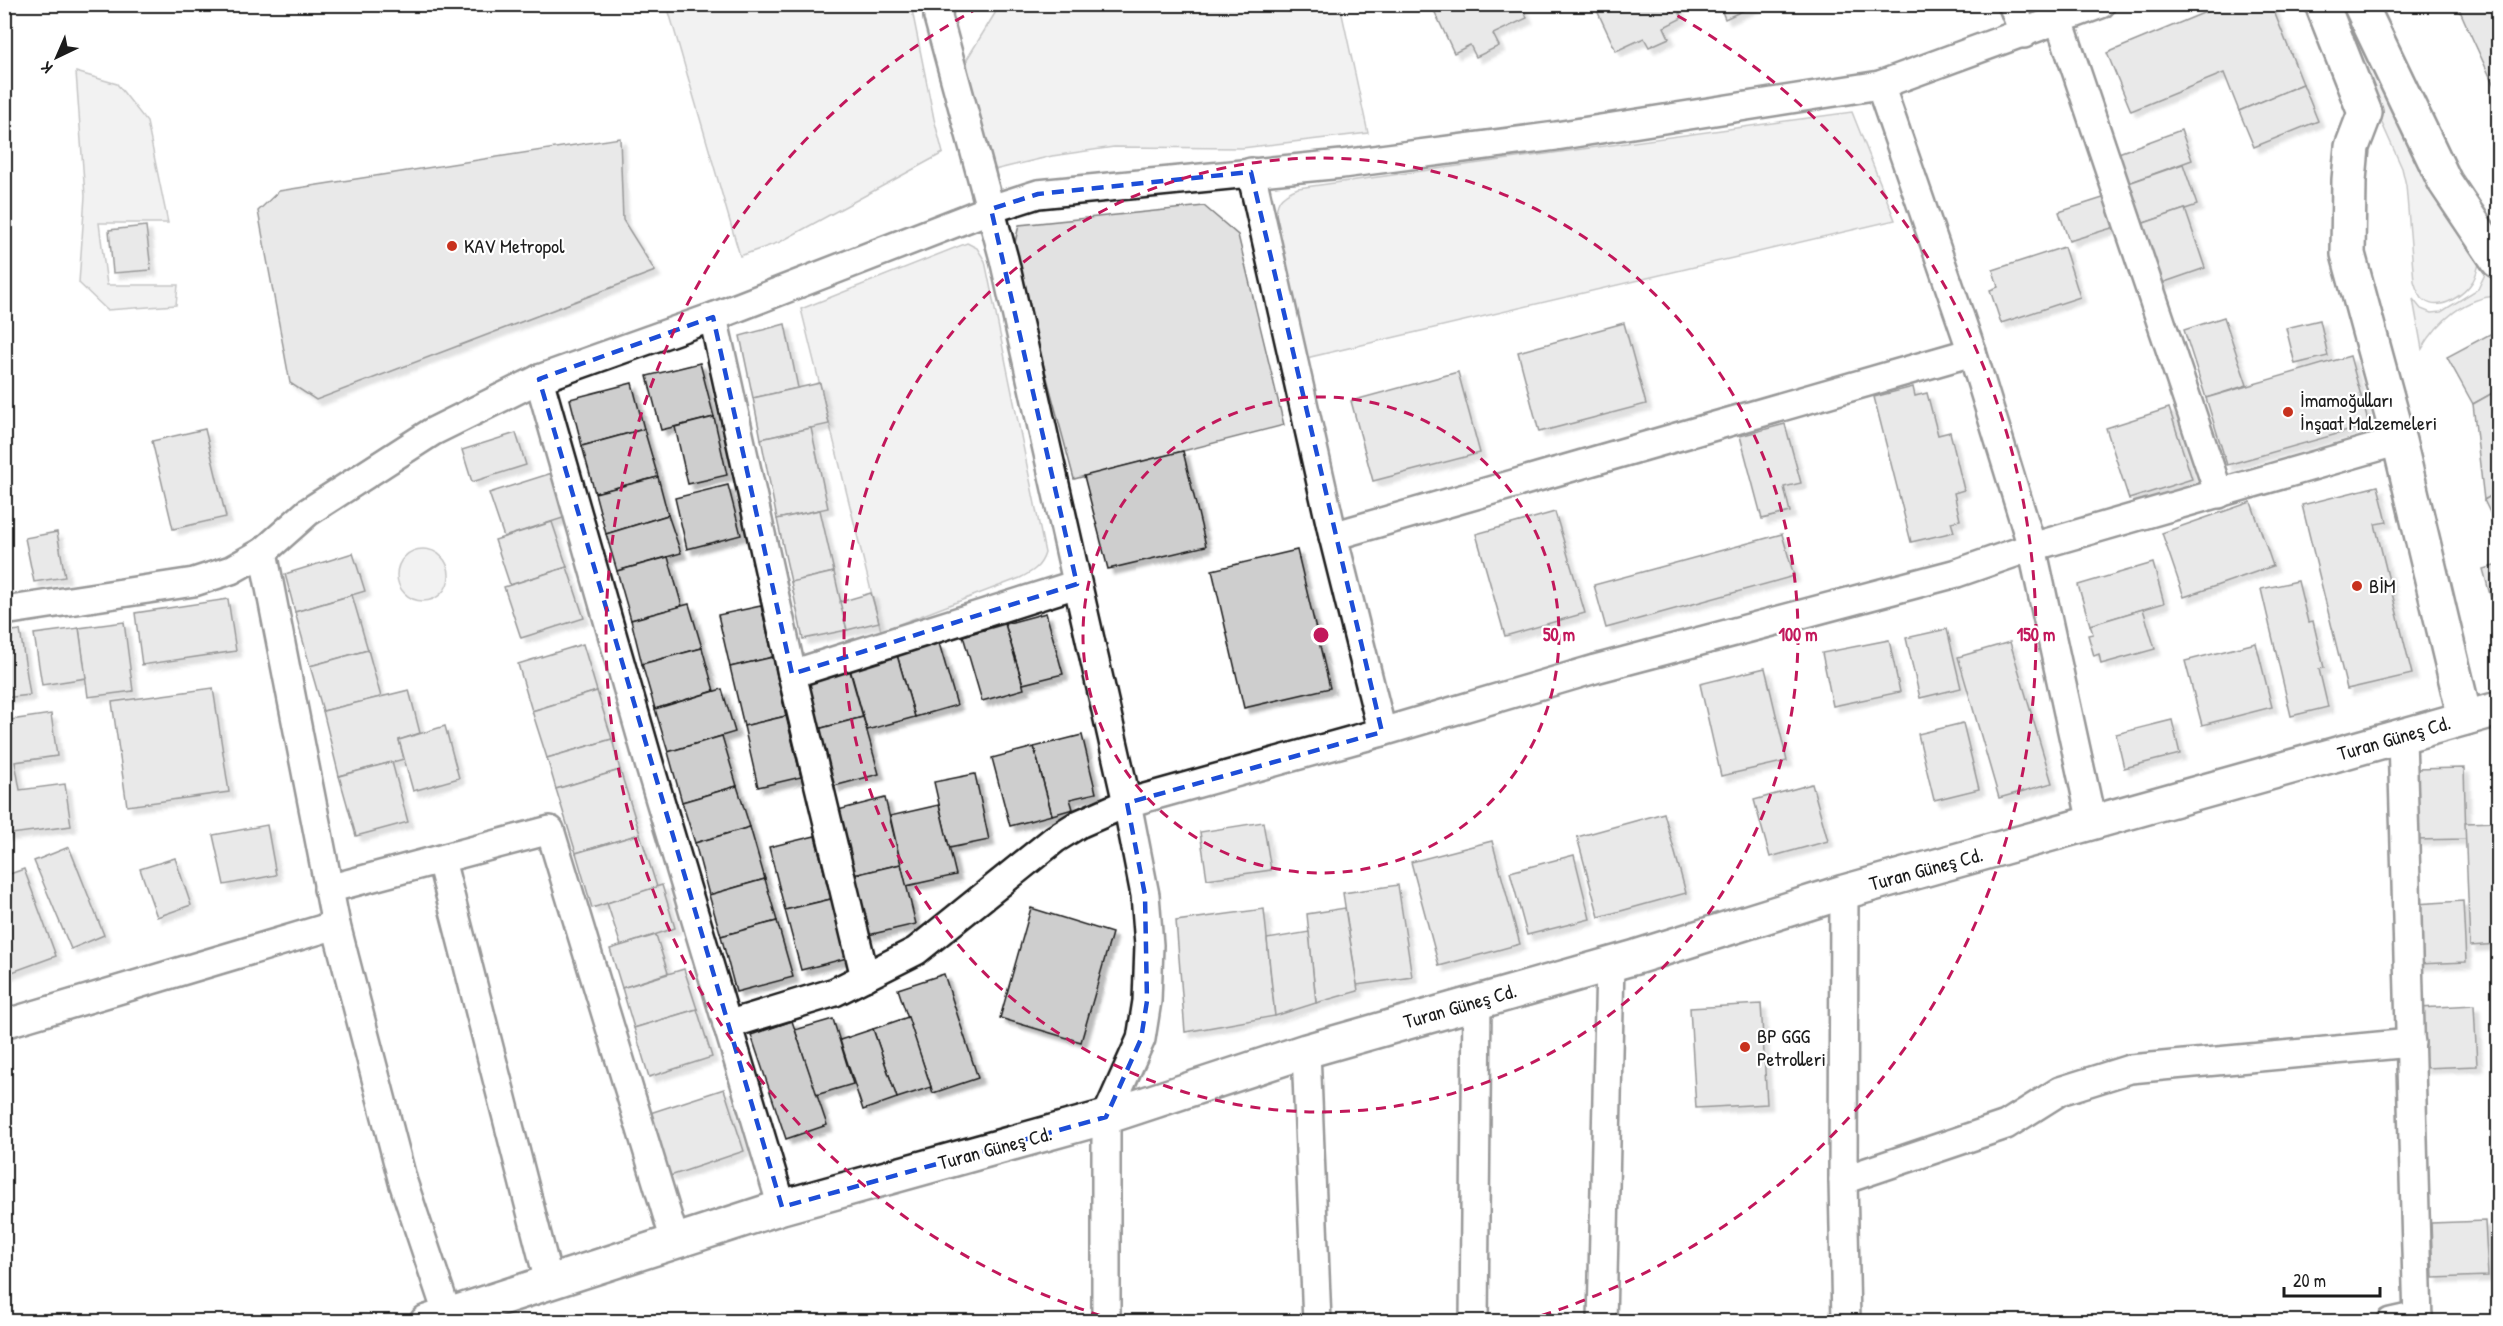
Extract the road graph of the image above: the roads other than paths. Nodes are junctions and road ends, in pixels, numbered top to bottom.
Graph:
1 (939, 4) edge
2 (2012, 4) edge
3 (2101, 4) edge
4 (2322, 4) edge
5 (2360, 4) edge
6 (2059, 20) junction
7 (2024, 33) junction
8 (1880, 85) junction
9 (1251, 172) junction
10 (991, 209) junction
11 (2499, 261) edge
12 (713, 317) junction
13 (1972, 352) junction
14 (539, 379) junction
15 (2399, 441) junction
16 (2219, 494) junction
17 (1333, 536) junction
18 (2032, 547) junction
19 (263, 552) junction
20 (1077, 584) junction
21 (4, 611) edge
22 (792, 674) junction
23 (2499, 709) edge
24 (2465, 718) junction
25 (1382, 732) junction
26 (2402, 736) junction
27 (1127, 803) junction
28 (2092, 823) junction
29 (441, 860) junction
30 (328, 890) junction
31 (1844, 892) junction
32 (336, 925) junction
33 (1610, 963) junction
34 (865, 976) junction
35 (1478, 1000) junction
36 (4, 1024) edge
37 (727, 1025) junction
38 (2411, 1043) junction
39 (1306, 1051) junction
40 (1106, 1118) junction
41 (1843, 1179) junction
42 (782, 1207) junction
43 (675, 1241) junction
44 (549, 1282) junction
45 (441, 1319) edge
46 (2418, 1319) edge
47 (1106, 1322) edge
48 (1317, 1322) edge
49 (1474, 1322) edge
50 (1602, 1322) edge
51 (1846, 1322) edge
52 (2391, 1322) edge

1 - 10 street
2 - 7 street
3 - 6 street
4 - 15 main road
5 - 11 main road
6 - 7 street
6 - 16 street
7 - 8 street
8 - 9 street
8 - 13 street
9 - 10 street
9 - 17 street
10 - 12 street
10 - 20 street
12 - 14 street
12 - 22 street
13 - 17 street
13 - 18 street
14 - 19 street
14 - 37 street
15 - 16 street
15 - 24 main road
16 - 18 street
17 - 25 street
18 - 25 street
18 - 28 street
19 - 21 street
19 - 30 street
20 - 22 street
20 - 27 street
22 - 34 street
23 - 24 main road, Turan Güneş Cd.
24 - 26 main road, Turan Güneş Cd.
25 - 27 street
26 - 28 main road, Turan Güneş Cd.
26 - 38 street
27 - 34 street
27 - 40 street
28 - 31 main road, Turan Güneş Cd.
29 - 30 street
29 - 43 street
29 - 44 street
30 - 32 street
31 - 33 main road, Turan Güneş Cd.
31 - 41 street
32 - 36 street
32 - 45 street
33 - 35 main road, Turan Güneş Cd.
33 - 50 street
34 - 37 street
35 - 39 main road, Turan Güneş Cd.
35 - 49 street
37 - 42 street
38 - 41 street
38 - 46 street
39 - 40 main road, Turan Güneş Cd.
39 - 48 street
40 - 42 main road, Turan Güneş Cd.
40 - 47 street
41 - 51 street
42 - 43 main road, Turan Güneş Cd.
43 - 44 main road, Turan Güneş Cd.
44 - 45 main road, Turan Güneş Cd.
46 - 52 street

